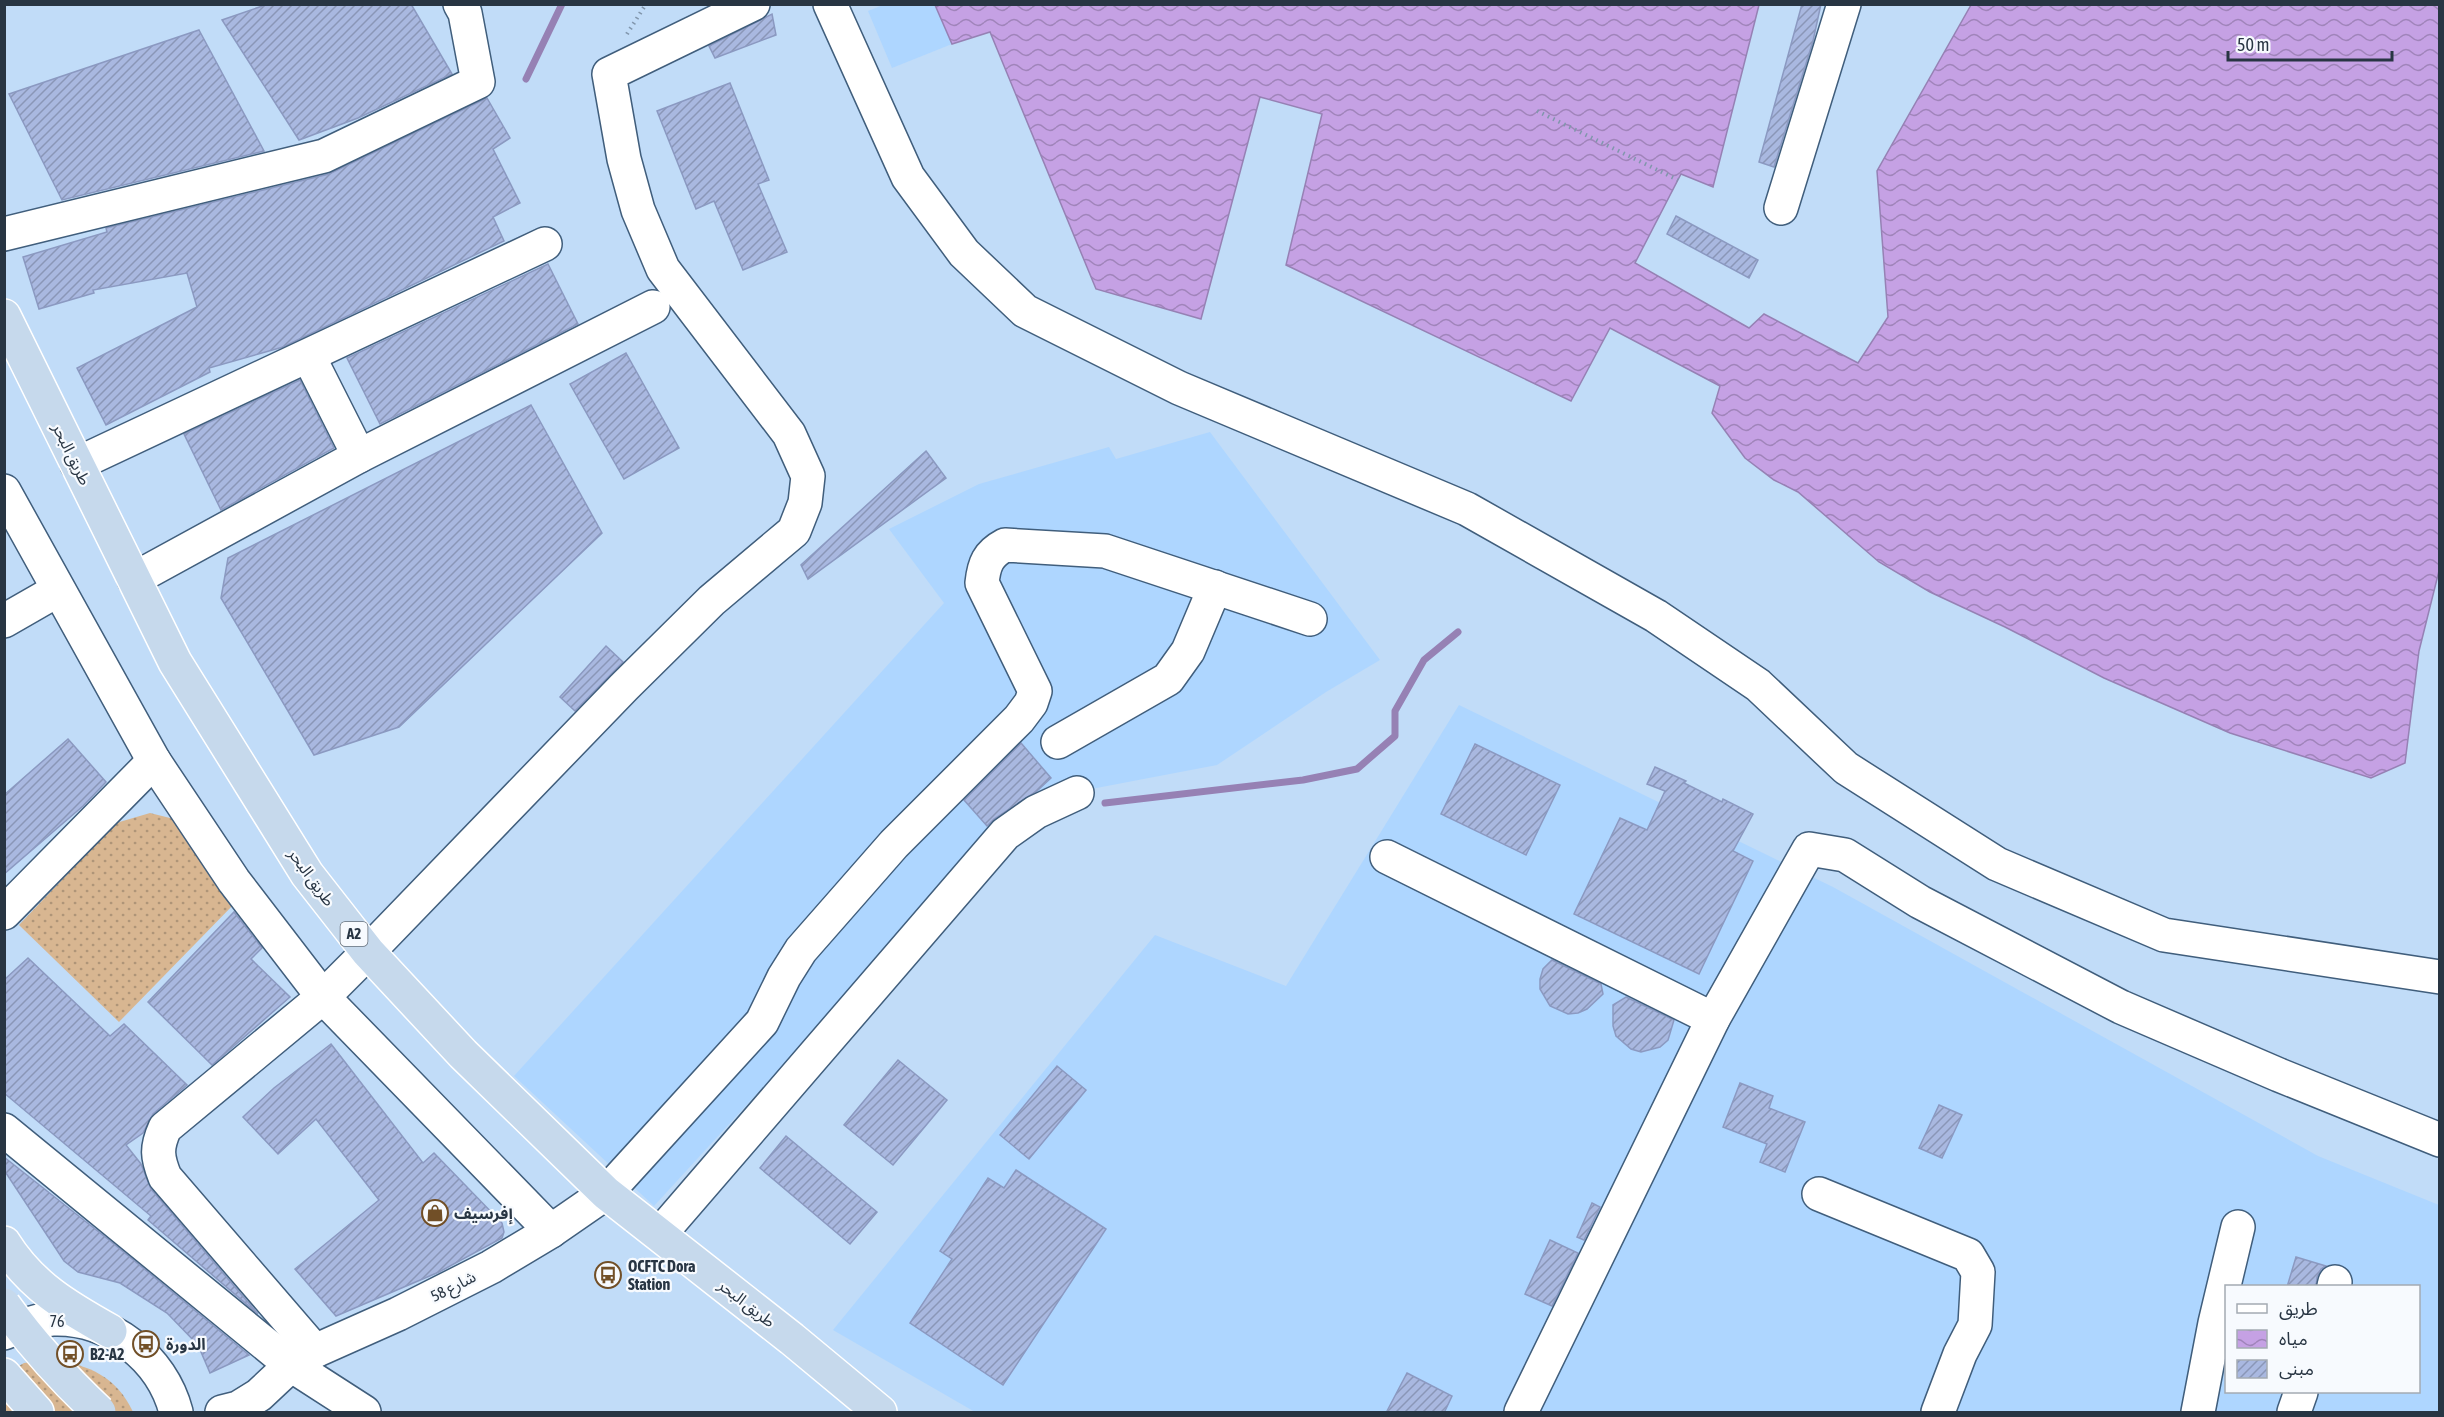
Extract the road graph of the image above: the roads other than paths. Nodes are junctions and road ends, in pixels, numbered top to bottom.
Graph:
1 (460, 4) edge
2 (753, 4) edge
3 (830, 4) edge
4 (1844, 4) edge
5 (1781, 208) dead end
6 (4, 234) edge
7 (545, 244) dead end
8 (653, 307) dead end
9 (4, 316) edge
10 (309, 357) junction
11 (359, 456) junction
12 (77, 464) junction
13 (8, 504) edge
14 (134, 579) junction
15 (1215, 587) junction
16 (58, 590) junction
17 (1310, 619) dead end
18 (4, 621) edge
19 (1058, 742) dead end
20 (154, 761) junction
21 (1077, 793) dead end
22 (1387, 857) dead end
23 (4, 913) edge
24 (369, 952) junction
25 (2439, 977) edge
26 (322, 997) junction
27 (1713, 1018) junction
28 (4, 1130) edge
29 (2439, 1140) edge
30 (606, 1193) junction
31 (1819, 1194) dead end
32 (2238, 1227) dead end
33 (551, 1231) junction
34 (660, 1234) junction
35 (4, 1243) edge
36 (4, 1305) edge
37 (111, 1331) junction
38 (4, 1333) edge
39 (303, 1358) junction
40 (4, 1375) edge
41 (2301, 1393) edge
42 (183, 1408) edge
43 (37, 1413) edge
44 (99, 1413) edge
45 (222, 1413) edge
46 (364, 1413) edge
47 (880, 1413) edge
48 (1521, 1413) edge
49 (1938, 1413) edge
50 (2198, 1413) edge
51 (2294, 1413) edge

1 - 6 street
2 - 24 street
3 - 25 street
4 - 5 street
7 - 10 street
8 - 11 street
9 - 12 highway, طريق البحر / A2
10 - 11 street
10 - 12 street
11 - 14 street
12 - 14 highway, طريق البحر / A2
13 - 16 street
14 - 24 highway, طريق البحر / A2
15 - 17 street, شارع 58
15 - 19 street
15 - 30 street, شارع 58
16 - 18 street
16 - 20 street
20 - 23 street
20 - 26 street
21 - 34 street
22 - 27 street
24 - 26 street
24 - 30 highway, طريق البحر / A2
26 - 33 street
26 - 39 street
27 - 29 street
27 - 48 street
28 - 39 street
30 - 33 street, شارع 58
30 - 34 highway, طريق البحر / A2
31 - 49 street
32 - 50 street
33 - 39 street, شارع 58
34 - 47 highway, طريق البحر / A2
35 - 37 highway
36 - 44 highway, bridge
37 - 38 street, 76
37 - 42 street, 76
39 - 45 street, شارع 58
39 - 46 street
40 - 43 highway
41 - 51 street

